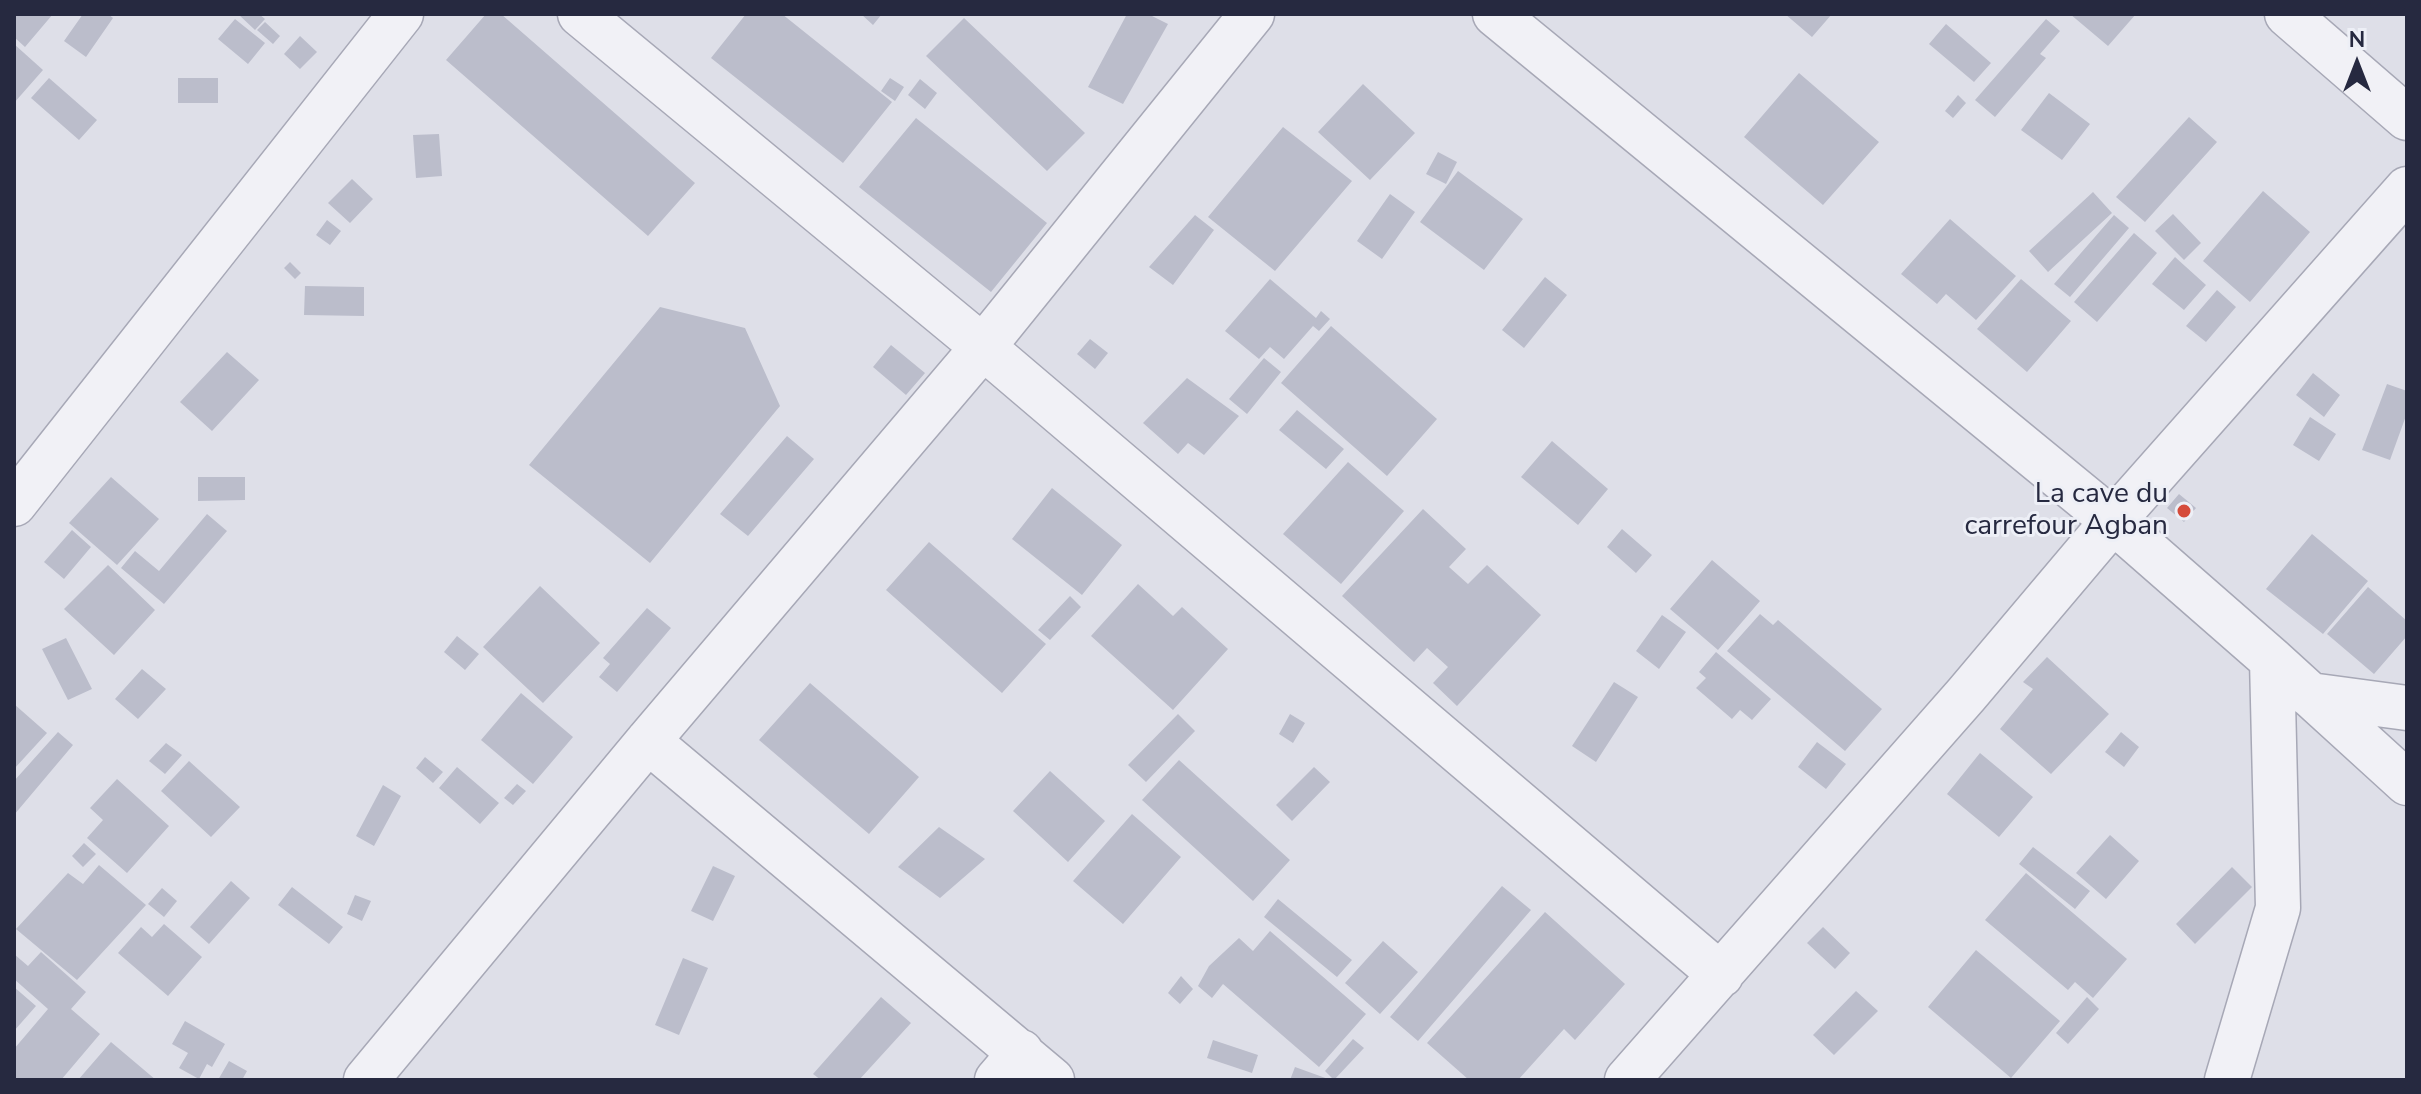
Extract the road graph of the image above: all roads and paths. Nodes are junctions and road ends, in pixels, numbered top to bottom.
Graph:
1 (401, 14) edge
2 (580, 14) edge
3 (1252, 14) edge
4 (1495, 14) edge
5 (2287, 14) edge
6 (2407, 118) edge
7 (2407, 189) edge
8 (983, 347) junction
9 (14, 504) edge
10 (2113, 521) junction
11 (2272, 660) junction
12 (2310, 695) junction
13 (2407, 708) edge
14 (648, 741) junction
15 (2407, 783) edge
16 (1721, 975) junction
17 (1023, 1071) edge
18 (366, 1080) edge
19 (1627, 1080) edge
20 (2227, 1080) edge

1 - 9 street
2 - 8 street
3 - 8 street
4 - 10 street
5 - 6 street
7 - 10 street
8 - 14 street
8 - 16 street
10 - 11 street
10 - 16 street
11 - 12 street
11 - 20 street
12 - 13 street
12 - 15 street
14 - 17 street
14 - 18 street
16 - 19 street

